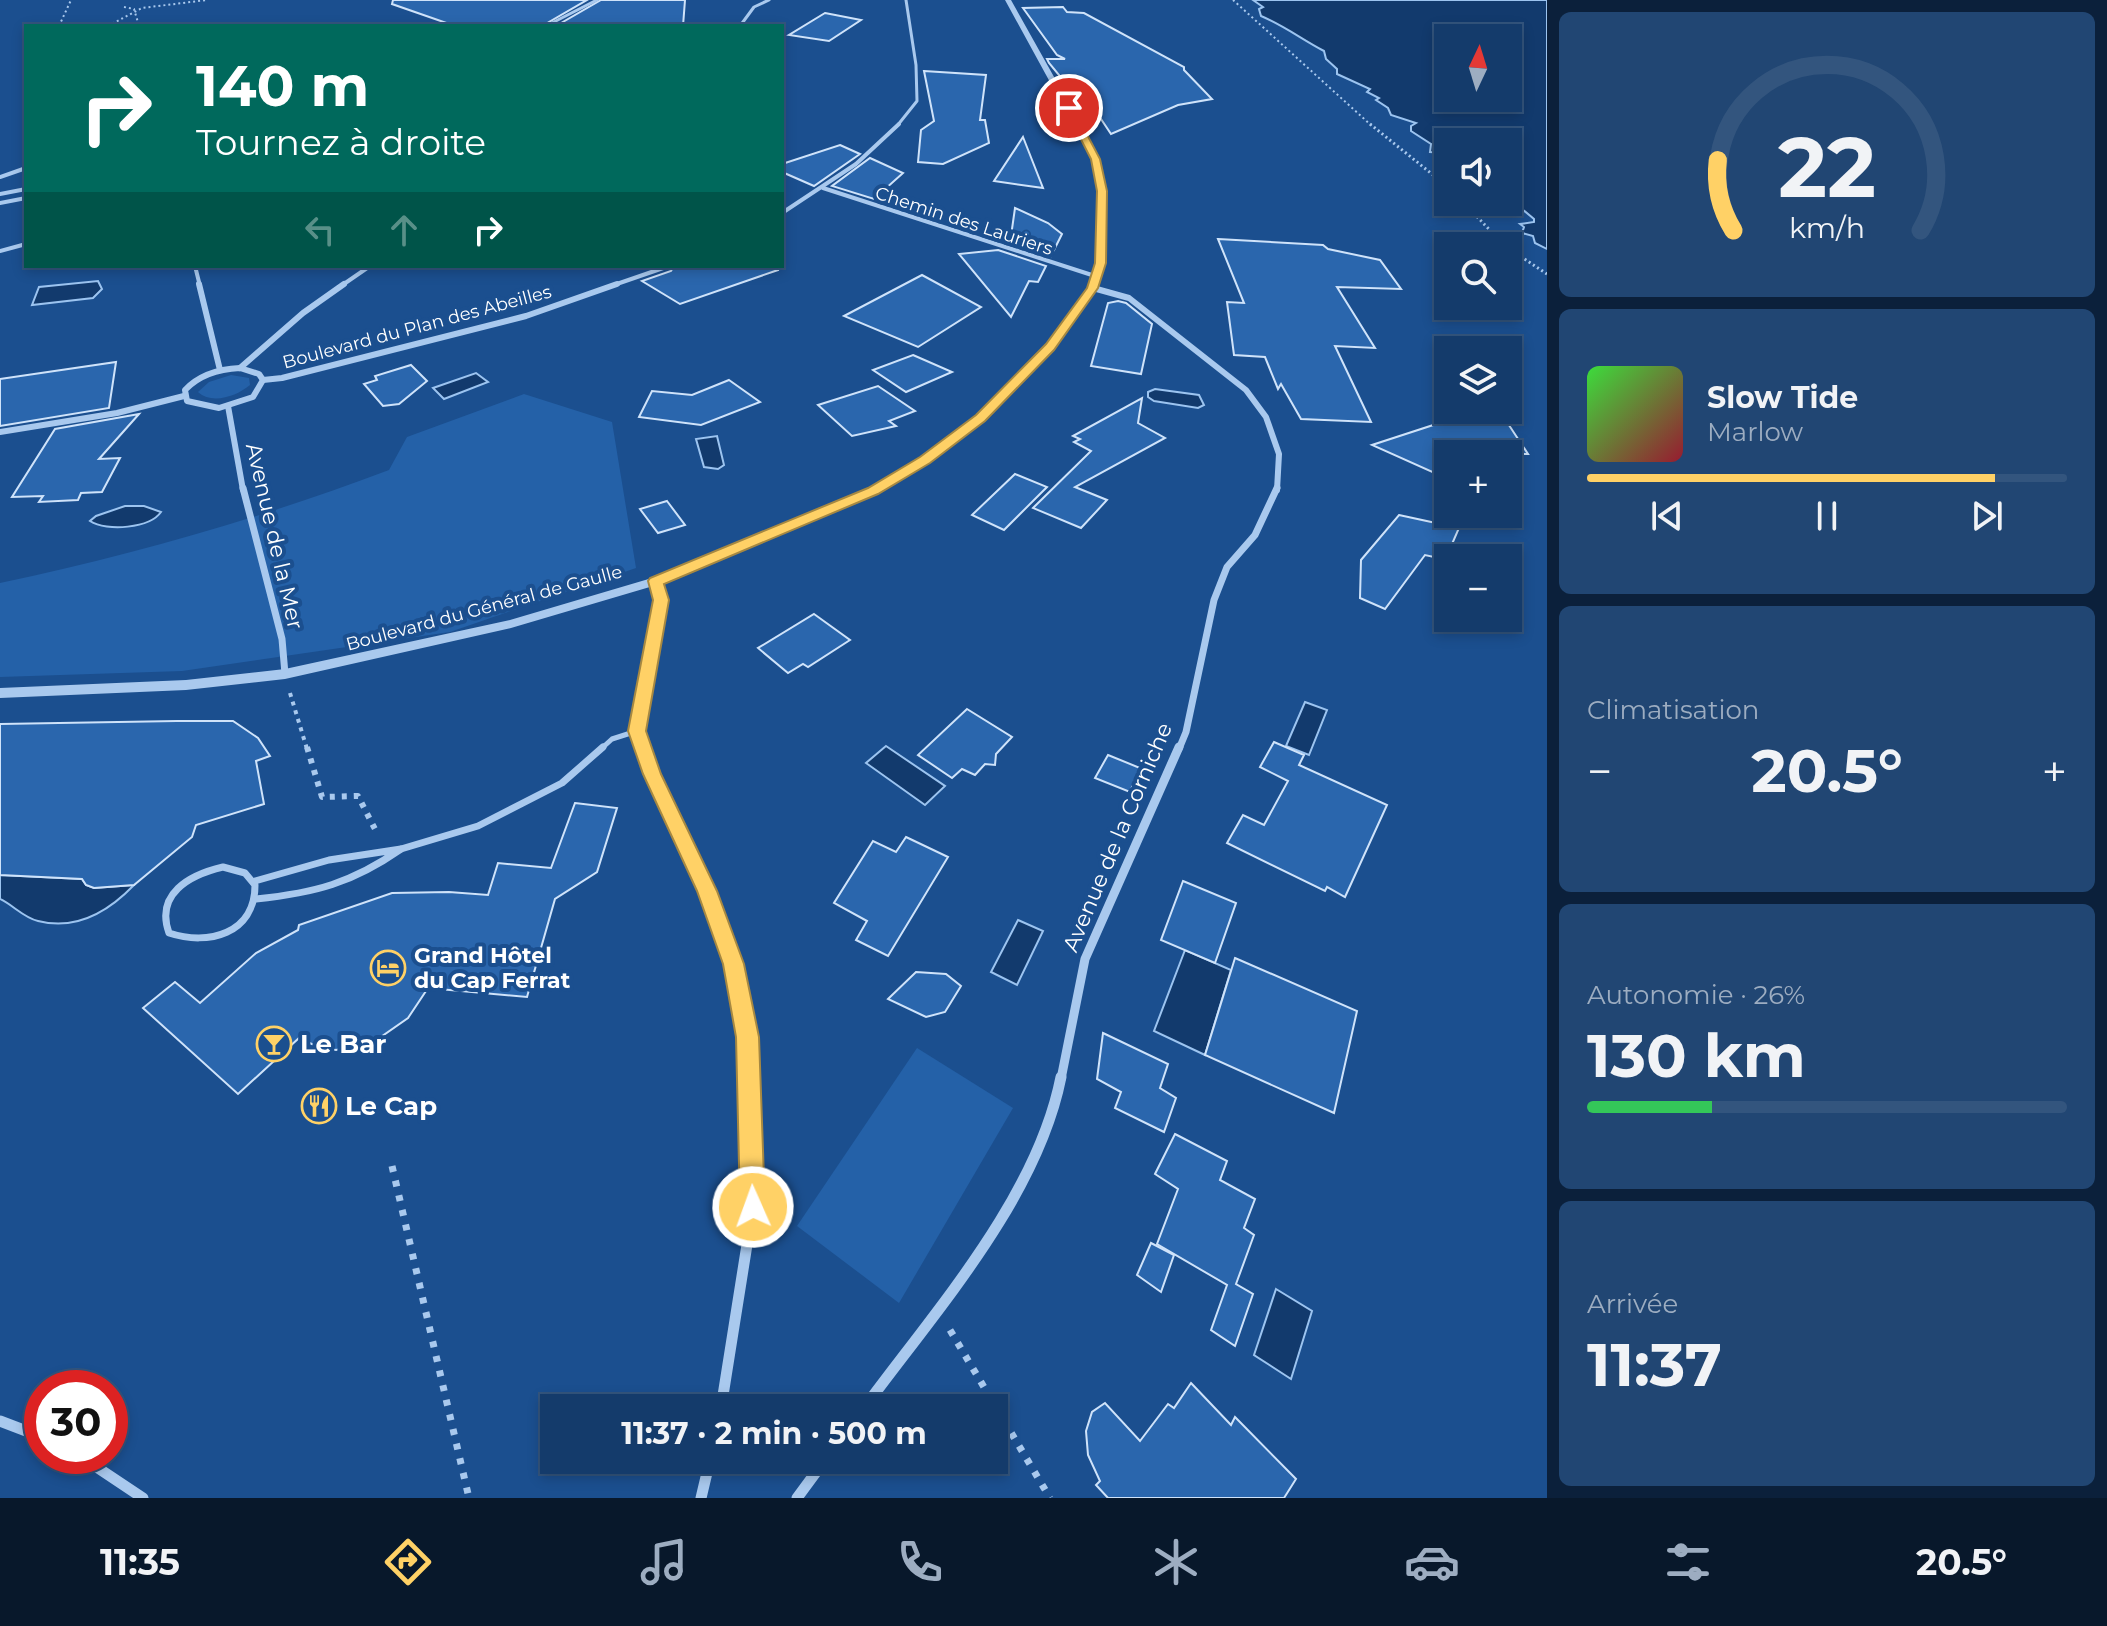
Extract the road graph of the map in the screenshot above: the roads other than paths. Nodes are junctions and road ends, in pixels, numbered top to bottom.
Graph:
1 (597, 0) edge
2 (769, 0) edge
3 (906, 0) edge
4 (1008, 0) edge
5 (550, 24) edge
6 (741, 24) edge
7 (24, 169) edge
8 (0, 177) edge
9 (823, 188) junction
10 (24, 189) edge
11 (0, 194) edge
12 (24, 198) edge
13 (0, 203) edge
14 (784, 212) edge
15 (24, 245) edge
16 (0, 251) edge
17 (195, 268) edge
18 (367, 268) edge
19 (663, 268) edge
20 (1095, 283) junction
21 (240, 368) junction
22 (220, 370) junction
23 (263, 380) junction
24 (184, 396) junction
25 (228, 406) junction
26 (0, 432) edge
27 (656, 581) junction
28 (285, 674) junction
29 (0, 693) edge
30 (637, 731) junction
31 (401, 849) junction
32 (255, 881) junction
33 (256, 899) junction
34 (723, 1394) edge
35 (874, 1394) edge
36 (0, 1421) edge
37 (24, 1430) edge
38 (107, 1474) edge
39 (707, 1474) edge
40 (815, 1474) edge
41 (143, 1498) edge
42 (701, 1498) edge
43 (797, 1498) edge

1 - 5 street
2 - 6 street
3 - 9 street
4 - 20 street
7 - 8 street
9 - 14 street
9 - 20 street, Chemin des Lauriers
10 - 11 street
12 - 13 street
15 - 16 street
17 - 22 street
18 - 21 street
19 - 23 street, Boulevard du Plan des Abeilles
20 - 27 street, Boulevard du Général de Gaulle
20 - 35 street, Avenue de la Corniche
21 - 22 street
21 - 23 street
22 - 24 street
23 - 25 street
24 - 25 street
24 - 26 street
25 - 28 street, Avenue de la Mer
27 - 28 street, Boulevard du Général de Gaulle
27 - 30 street
28 - 29 street, Boulevard du Général de Gaulle
30 - 31 lane
30 - 34 street
31 - 32 lane
31 - 33 lane
32 - 33 lane
32 - 33 lane
36 - 37 street
38 - 41 street
39 - 42 street
40 - 43 street

